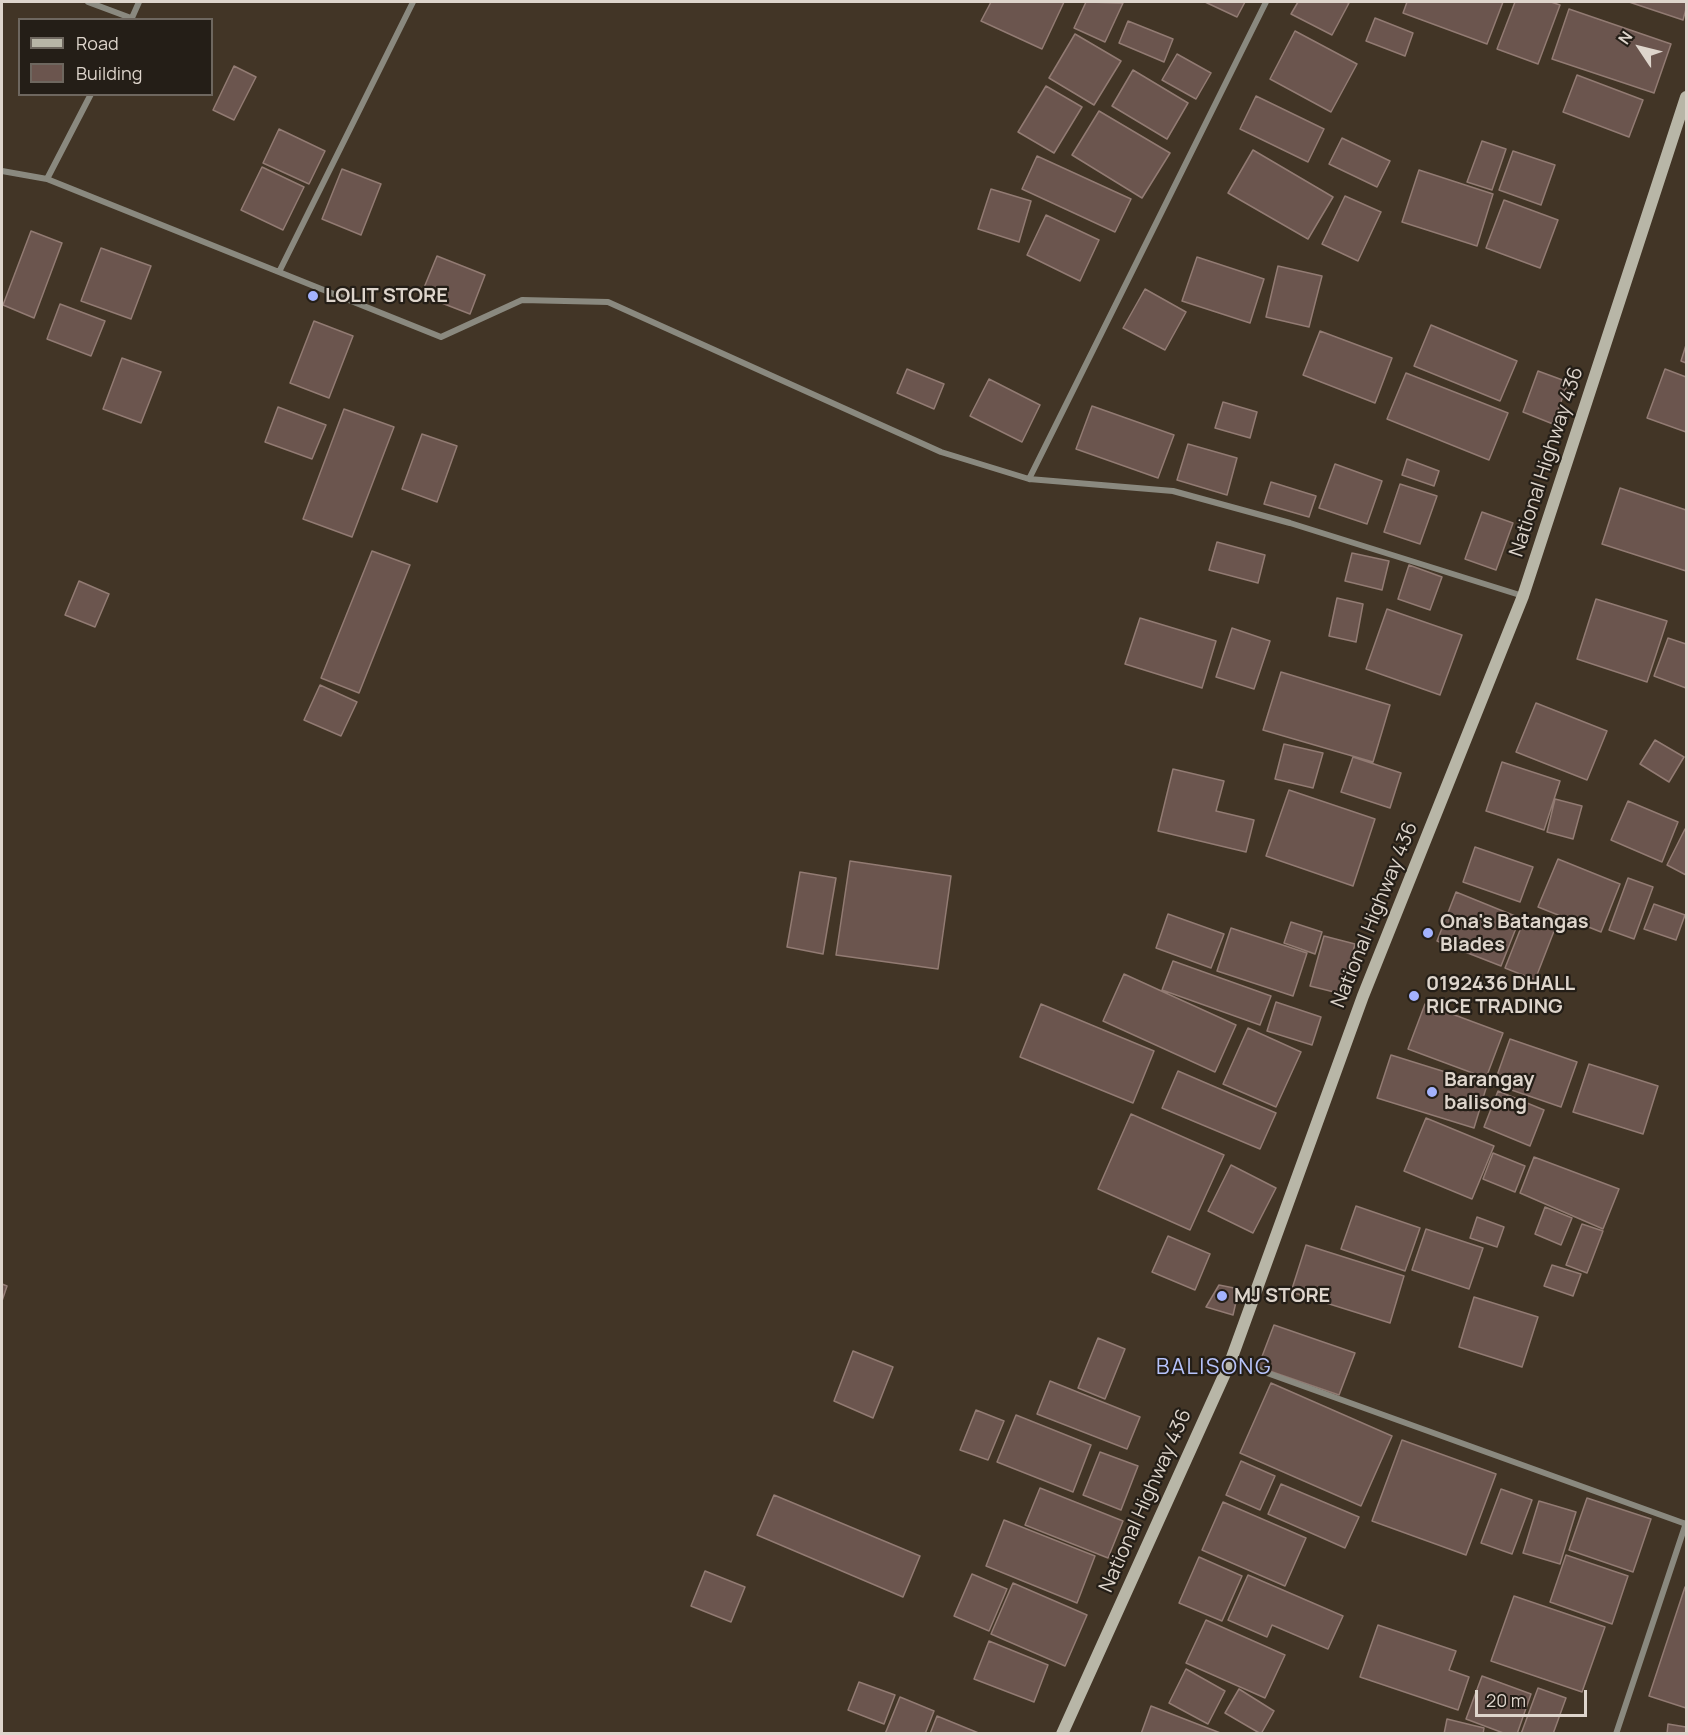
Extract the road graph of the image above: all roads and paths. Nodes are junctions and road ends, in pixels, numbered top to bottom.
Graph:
1 (88, 2) edge
2 (139, 2) edge
3 (413, 2) edge
4 (1266, 2) edge
5 (128, 18) edge
6 (131, 18) edge
7 (90, 96) edge
8 (1686, 97) edge
9 (2, 171) edge
10 (47, 179) junction
11 (279, 272) junction
12 (1029, 479) junction
13 (1523, 596) junction
14 (1231, 1360) junction
15 (1686, 1524) edge
16 (1062, 1734) edge
17 (1616, 1734) edge

1 - 5 street
2 - 6 street
3 - 11 street
4 - 12 street
7 - 10 street
8 - 13 main road, National Highway 436
9 - 10 street
10 - 11 street
11 - 12 street
12 - 13 street
13 - 14 main road, National Highway 436
14 - 15 street
14 - 16 main road, National Highway 436
15 - 17 street

